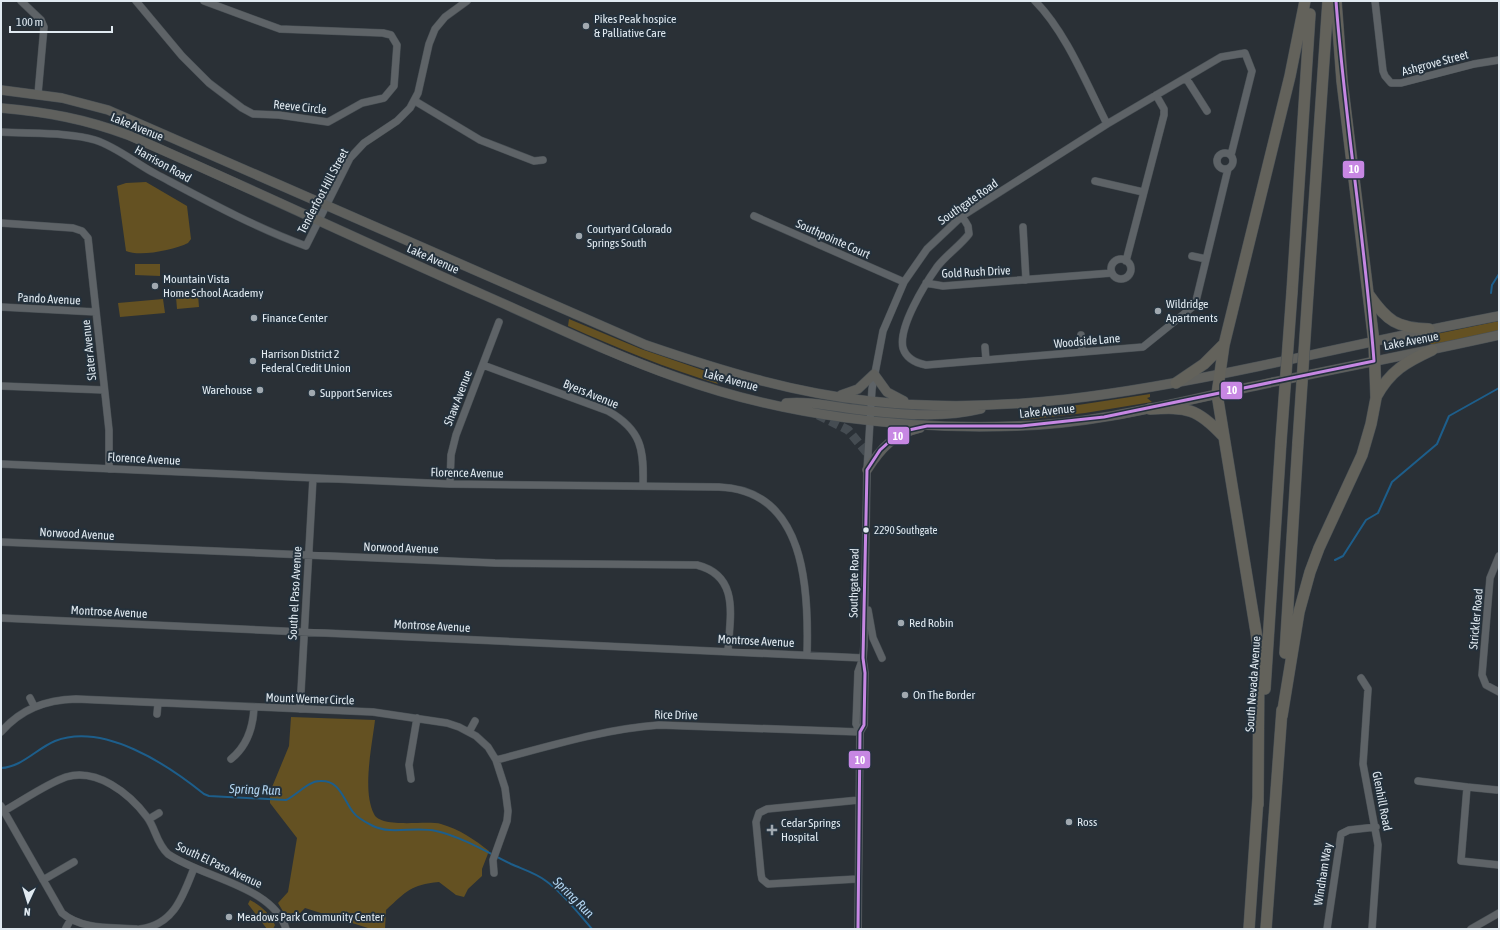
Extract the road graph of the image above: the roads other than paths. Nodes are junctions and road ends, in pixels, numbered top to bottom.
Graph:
1 (21, 1) edge
2 (136, 1) edge
3 (204, 1) edge
4 (467, 1) edge
5 (1035, 1) edge
6 (1305, 1) edge
7 (1310, 1) edge
8 (1328, 1) edge
9 (1336, 1) edge
10 (1375, 1) edge
11 (1499, 60) edge
12 (1186, 78) junction
13 (1, 90) edge
14 (38, 94) junction
15 (1156, 95) junction
16 (415, 101) junction
17 (1, 108) edge
18 (1207, 111) dead end
19 (1107, 124) junction
20 (1, 132) edge
21 (1231, 155) junction
22 (544, 160) dead end
23 (1228, 169) junction
24 (1095, 181) dead end
25 (1144, 192) junction
26 (326, 205) junction
27 (754, 216) dead end
28 (962, 216) junction
29 (319, 220) junction
30 (1, 223) edge
31 (1023, 227) dead end
32 (306, 246) joint
33 (1192, 256) dead end
34 (1206, 259) junction
35 (1126, 261) junction
36 (1112, 273) junction
37 (1026, 280) junction
38 (904, 282) junction
39 (926, 283) junction
40 (1369, 295) junction
41 (1, 307) edge
42 (96, 312) junction
43 (1499, 316) edge
44 (499, 322) dead end
45 (1429, 329) junction
46 (1081, 335) dead end
47 (1499, 335) edge
48 (1374, 342) junction
49 (1224, 345) junction
50 (985, 347) dead end
51 (1432, 350) junction
52 (1082, 352) junction
53 (986, 360) junction
54 (1374, 361) junction
55 (483, 365) junction
56 (874, 374) junction
57 (1219, 375) junction
58 (1176, 383) junction
59 (1, 386) edge
60 (104, 390) junction
61 (1217, 394) junction
62 (834, 396) junction
63 (1376, 398) junction
64 (871, 401) junction
65 (916, 404) junction
66 (1000, 404) junction
67 (1150, 409) junction
68 (870, 416) junction
69 (927, 426) junction
70 (1223, 436) junction
71 (1, 464) edge
72 (109, 469) junction
73 (867, 470) junction
74 (313, 478) junction
75 (450, 484) junction
76 (643, 486) junction
77 (1, 542) edge
78 (309, 556) junction
79 (1499, 556) edge
80 (865, 592) junction
81 (1, 618) edge
82 (304, 632) junction
83 (728, 651) junction
84 (807, 655) junction
85 (862, 658) junction
86 (882, 658) dead end
87 (1361, 678) dead end
88 (1499, 692) edge
89 (30, 698) dead end
90 (158, 703) junction
91 (34, 706) junction
92 (254, 708) junction
93 (300, 709) junction
94 (158, 714) dead end
95 (1282, 716) junction
96 (416, 718) junction
97 (475, 721) dead end
98 (1, 732) edge
99 (469, 732) junction
100 (860, 732) junction
101 (231, 759) dead end
102 (496, 760) junction
103 (411, 779) dead end
104 (1418, 781) dead end
105 (1468, 787) junction
106 (1497, 790) dead end
107 (859, 800) junction
108 (1258, 805) junction
109 (2, 809) edge
110 (159, 813) dead end
111 (149, 819) junction
112 (1376, 827) junction
113 (74, 862) dead end
114 (1499, 865) edge
115 (194, 868) junction
116 (494, 872) dead end
117 (858, 879) junction
118 (43, 880) junction
119 (1499, 913) edge
120 (71, 919) junction
121 (164, 925) edge
122 (66, 928) dead end
123 (136, 929) edge
124 (140, 929) edge
125 (286, 929) edge
126 (858, 929) edge
127 (1249, 929) edge
128 (1266, 929) edge
129 (1327, 929) edge
130 (1372, 929) edge
131 (1471, 929) edge

1 - 14 street
2 - 3 street, Reeve Circle
4 - 16 street, Tenderfoot Hill Street
5 - 19 street
6 - 49 highway
7 - 108 highway, South Nevada Avenue, bridge
8 - 95 highway, bridge
9 - 40 highway
10 - 11 street, Ashgrove Street
12 - 15 street, Southgate Road
12 - 18 street
12 - 21 street, Southgate Road
13 - 14 main road, Lake Avenue
14 - 26 main road, Lake Avenue
15 - 19 street, Southgate Road
15 - 25 street
16 - 22 street
16 - 26 street, Tenderfoot Hill Street
17 - 29 main road, Lake Avenue
19 - 28 street, Southgate Road
20 - 32 street, Harrison Road
21 - 23 street
21 - 23 street
23 - 34 street, Woodside Lane
24 - 25 street
25 - 35 street
26 - 29 street, Tenderfoot Hill Street
26 - 62 main road, Lake Avenue
27 - 38 street, Southpointe Court
28 - 38 street, Southgate Road
28 - 39 street, Gold Rush Drive
29 - 32 street, Tenderfoot Hill Street
29 - 68 main road, Lake Avenue
30 - 42 street, Slater Avenue
31 - 37 street
33 - 34 street
34 - 52 street, Woodside Lane
35 - 36 street
35 - 36 street
36 - 37 street, Gold Rush Drive
37 - 39 street, Gold Rush Drive
38 - 56 street, Southgate Road
39 - 53 street, Woodside Lane
40 - 45 highway
40 - 48 highway
41 - 42 street, Pando Avenue
42 - 60 street, Slater Avenue
43 - 45 main road, Lake Avenue
44 - 55 street, Shaw Avenue
45 - 48 main road, Lake Avenue
46 - 52 street
47 - 51 main road, Lake Avenue
48 - 54 highway
48 - 57 main road, Lake Avenue
49 - 57 highway
49 - 58 highway
50 - 53 street
51 - 54 main road, Lake Avenue
51 - 63 highway
52 - 53 street, Woodside Lane
54 - 61 main road, Lake Avenue
54 - 63 highway
55 - 75 street, Shaw Avenue
55 - 76 street, Byers Avenue
56 - 62 main road
56 - 64 street, Southgate Road
56 - 65 main road
57 - 58 main road, Lake Avenue
57 - 61 highway
58 - 66 main road, Lake Avenue
59 - 60 street
60 - 72 street, Slater Avenue
61 - 67 main road, Lake Avenue
61 - 70 highway
62 - 64 main road, Lake Avenue
63 - 95 highway
64 - 65 main road, Lake Avenue
64 - 68 street, Southgate Road
65 - 66 main road, Lake Avenue
66 - 68 main road
67 - 69 main road, Lake Avenue
67 - 70 highway
68 - 69 main road, Lake Avenue
68 - 73 street, Southgate Road
69 - 73 main road
70 - 108 highway
71 - 72 street, Florence Avenue
72 - 74 street, Florence Avenue
73 - 80 street, Southgate Road
74 - 75 street, Florence Avenue
74 - 78 street, South el Paso Avenue
75 - 76 street, Florence Avenue
76 - 84 street, Florence Avenue
77 - 78 street, Norwood Avenue
78 - 82 street, South el Paso Avenue
78 - 83 street, Norwood Avenue
79 - 88 street, Strickler Road
80 - 85 street, Southgate Road
80 - 86 street
81 - 82 street, Montrose Avenue
82 - 83 street, Montrose Avenue
82 - 93 street, South el Paso Avenue
83 - 84 street, Montrose Avenue
84 - 85 street, Montrose Avenue
85 - 100 street, Southgate Road
87 - 112 street, Glenhill Road
89 - 91 street
90 - 91 street, Mount Werner Circle
90 - 92 street, Mount Werner Circle
90 - 94 street
91 - 98 street, Mount Werner Circle
92 - 93 street, Mount Werner Circle
92 - 101 street
93 - 96 street, Mount Werner Circle
95 - 128 highway
96 - 99 street, Mount Werner Circle
96 - 103 street
97 - 99 street
99 - 102 street, Mount Werner Circle
100 - 102 street, Rice Drive
100 - 107 street, Southgate Road
102 - 116 street, Mount Werner Circle
104 - 105 street
105 - 106 street
105 - 114 street
107 - 117 street, Southgate Road
107 - 117 street
108 - 127 highway, South Nevada Avenue
109 - 111 street, South El Paso Avenue
109 - 118 street
110 - 111 street
111 - 115 street, South El Paso Avenue
112 - 129 street, Windham Way
112 - 130 street, Glenhill Road
113 - 118 street
115 - 121 street
115 - 125 street, South El Paso Avenue
117 - 126 street, Southgate Road
118 - 120 street
119 - 131 street
120 - 122 street
120 - 123 street
121 - 124 street

